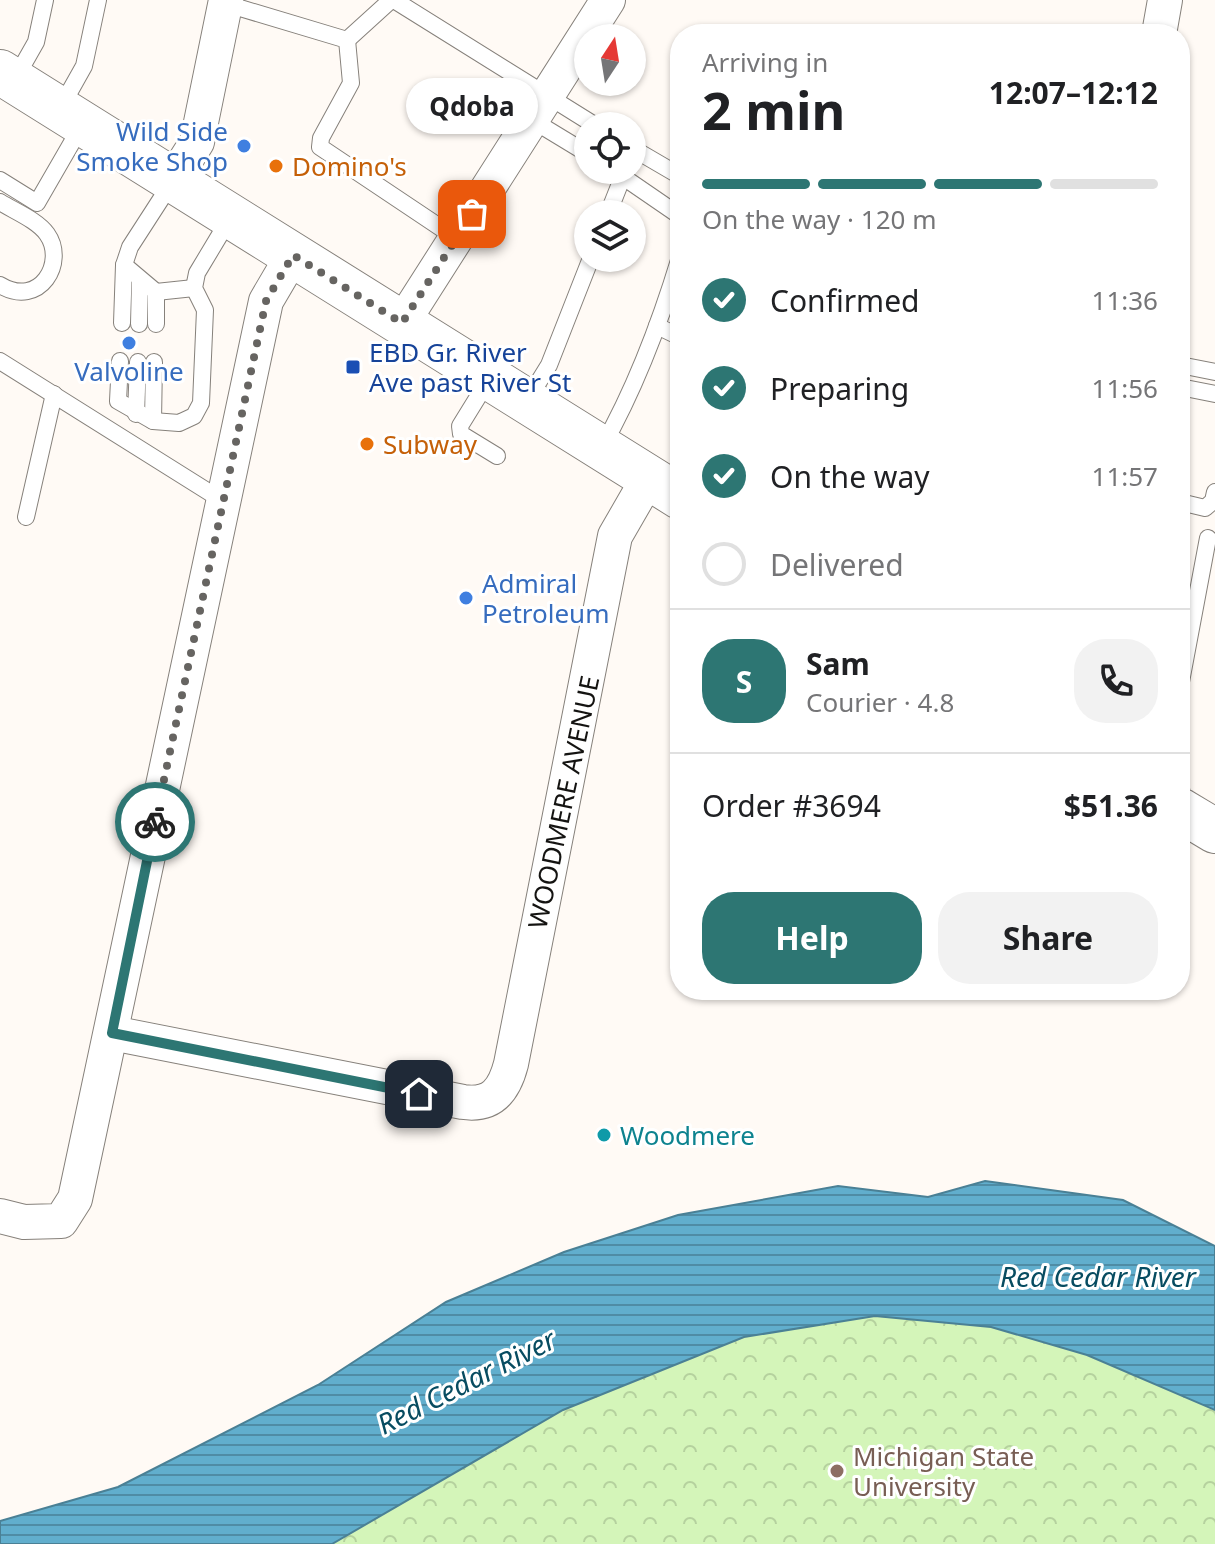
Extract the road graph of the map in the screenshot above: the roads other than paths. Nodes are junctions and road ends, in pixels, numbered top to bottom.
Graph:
1 (45, 0) edge
2 (98, 0) edge
3 (392, 0) edge
4 (608, 0) edge
5 (1165, 0) edge
6 (221, 1) edge
7 (1161, 24) edge
8 (347, 40) junction
9 (7, 76) edge
10 (539, 108) junction
11 (71, 116) junction
12 (574, 119) edge
13 (574, 141) edge
14 (646, 156) edge
15 (670, 170) edge
16 (0, 180) edge
17 (173, 180) junction
18 (634, 184) edge
19 (0, 202) edge
20 (670, 209) edge
21 (231, 216) junction
22 (456, 238) junction
23 (293, 255) junction
24 (124, 265) junction
25 (586, 272) edge
26 (140, 281) junction
27 (0, 285) edge
28 (670, 287) edge
29 (194, 288) junction
30 (156, 292) junction
31 (402, 323) junction
32 (139, 324) junction
33 (657, 326) junction
34 (670, 332) edge
35 (0, 361) edge
36 (120, 361) dead end
37 (1190, 367) edge
38 (1215, 372) edge
39 (489, 378) junction
40 (1190, 389) edge
41 (54, 394) junction
42 (1215, 394) edge
43 (527, 401) junction
44 (136, 414) junction
45 (153, 421) junction
46 (601, 448) junction
47 (497, 456) dead end
48 (669, 484) edge
49 (1215, 492) edge
50 (223, 501) junction
51 (1190, 504) edge
52 (26, 517) dead end
53 (1208, 538) dead end
54 (1190, 634) edge
55 (1190, 816) edge
56 (1215, 831) edge
57 (112, 1033) junction
58 (0, 1216) edge

1 - 9 lane
2 - 11 lane
3 - 8 lane
3 - 10 lane
4 - 10 street
5 - 7 street
6 - 8 lane
6 - 17 street
8 - 22 lane
9 - 11 main road
10 - 12 lane
10 - 13 lane
10 - 22 street
11 - 16 lane
11 - 17 main road
14 - 15 lane
17 - 21 main road
17 - 24 lane
18 - 20 lane
19 - 27 lane
21 - 23 main road
21 - 29 lane
22 - 31 street
23 - 31 main road
23 - 50 street
24 - 26 lane
24 - 32 lane
25 - 43 lane
26 - 30 lane
26 - 32 lane
28 - 33 lane
29 - 30 lane
29 - 45 lane
30 - 32 lane
31 - 39 main road
33 - 34 lane
33 - 46 lane
35 - 41 lane
36 - 44 lane
37 - 38 lane
39 - 43 main road
39 - 47 lane
40 - 42 lane
41 - 50 lane
41 - 52 lane
43 - 46 main road
44 - 45 lane
44 - 45 lane
46 - 48 main road
48 - 57 street, WOODMERE AVENUE
49 - 51 lane
50 - 57 street
53 - 54 lane
55 - 56 main road
57 - 58 street

